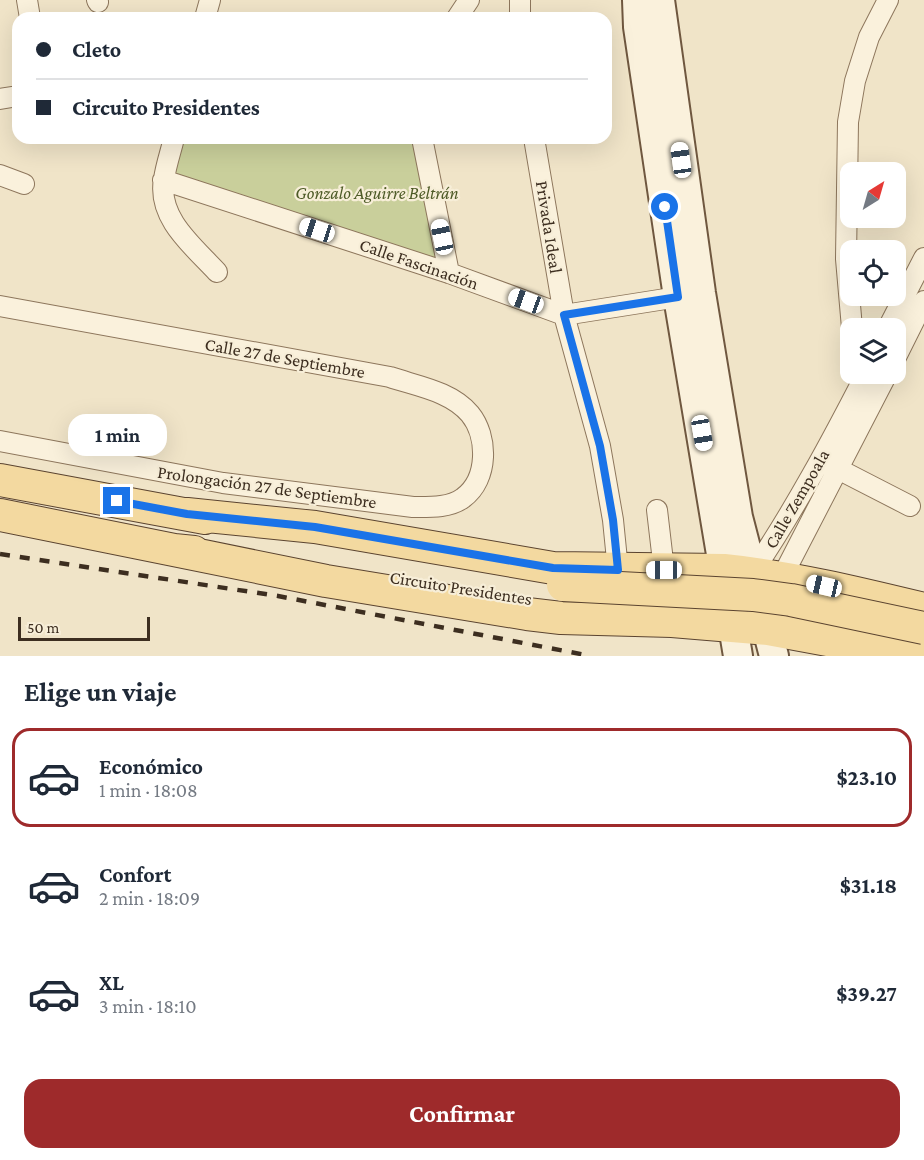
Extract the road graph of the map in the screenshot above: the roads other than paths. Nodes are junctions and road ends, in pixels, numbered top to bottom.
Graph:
1 (637, 0) edge
2 (660, 0) edge
3 (888, 0) edge
4 (172, 144) edge
5 (423, 144) edge
6 (535, 144) edge
7 (0, 175) edge
8 (163, 180) junction
9 (24, 184) dead end
10 (924, 258) edge
11 (217, 272) dead end
12 (449, 273) junction
13 (678, 297) junction
14 (924, 301) edge
15 (0, 306) edge
16 (564, 315) junction
17 (851, 318) edge
18 (893, 318) edge
19 (906, 337) edge
20 (871, 384) edge
21 (873, 384) edge
22 (0, 441) edge
23 (717, 455) junction
24 (838, 469) junction
25 (0, 480) edge
26 (463, 498) joint
27 (910, 506) dead end
28 (657, 510) dead end
29 (187, 514) junction
30 (0, 515) edge
31 (174, 550) junction
32 (618, 570) junction
33 (670, 570) junction
34 (753, 574) junction
35 (563, 595) junction
36 (919, 614) edge
37 (672, 621) junction
38 (736, 641) edge
39 (771, 642) edge
40 (913, 652) edge

1 - 13 main road
2 - 23 main road
3 - 17 street
4 - 8 street
5 - 12 street
6 - 16 street, Privada Ideal
7 - 9 street
8 - 11 street
8 - 12 street, Calle Fascinación
10 - 18 street
12 - 16 street, Calle Fascinación
13 - 16 street, Calle Fascinación
13 - 23 main road
14 - 19 street
15 - 26 street, Calle 27 de Septiembre
16 - 32 street, Privada Ideal
20 - 34 street, Calle Zempoala
21 - 24 street, Calle Zempoala
22 - 26 street, Prolongación 27 de Septiembre
23 - 34 main road
24 - 27 street
24 - 34 street, Calle Zempoala
25 - 29 main road, Circuito Presidentes
28 - 33 street
29 - 32 main road
29 - 35 main road, Circuito Presidentes
30 - 31 main road, Circuito Presidentes
31 - 35 main road, Circuito Presidentes
31 - 37 main road
32 - 33 main road
33 - 34 main road
33 - 37 main road
34 - 36 main road
34 - 38 main road, Calle Zempoala
34 - 39 main road, Calle Zempoala
35 - 36 main road, Circuito Presidentes, bridge
35 - 40 main road, Circuito Presidentes
36 - 40 main road
37 - 38 main road
38 - 39 main road
39 - 40 main road

